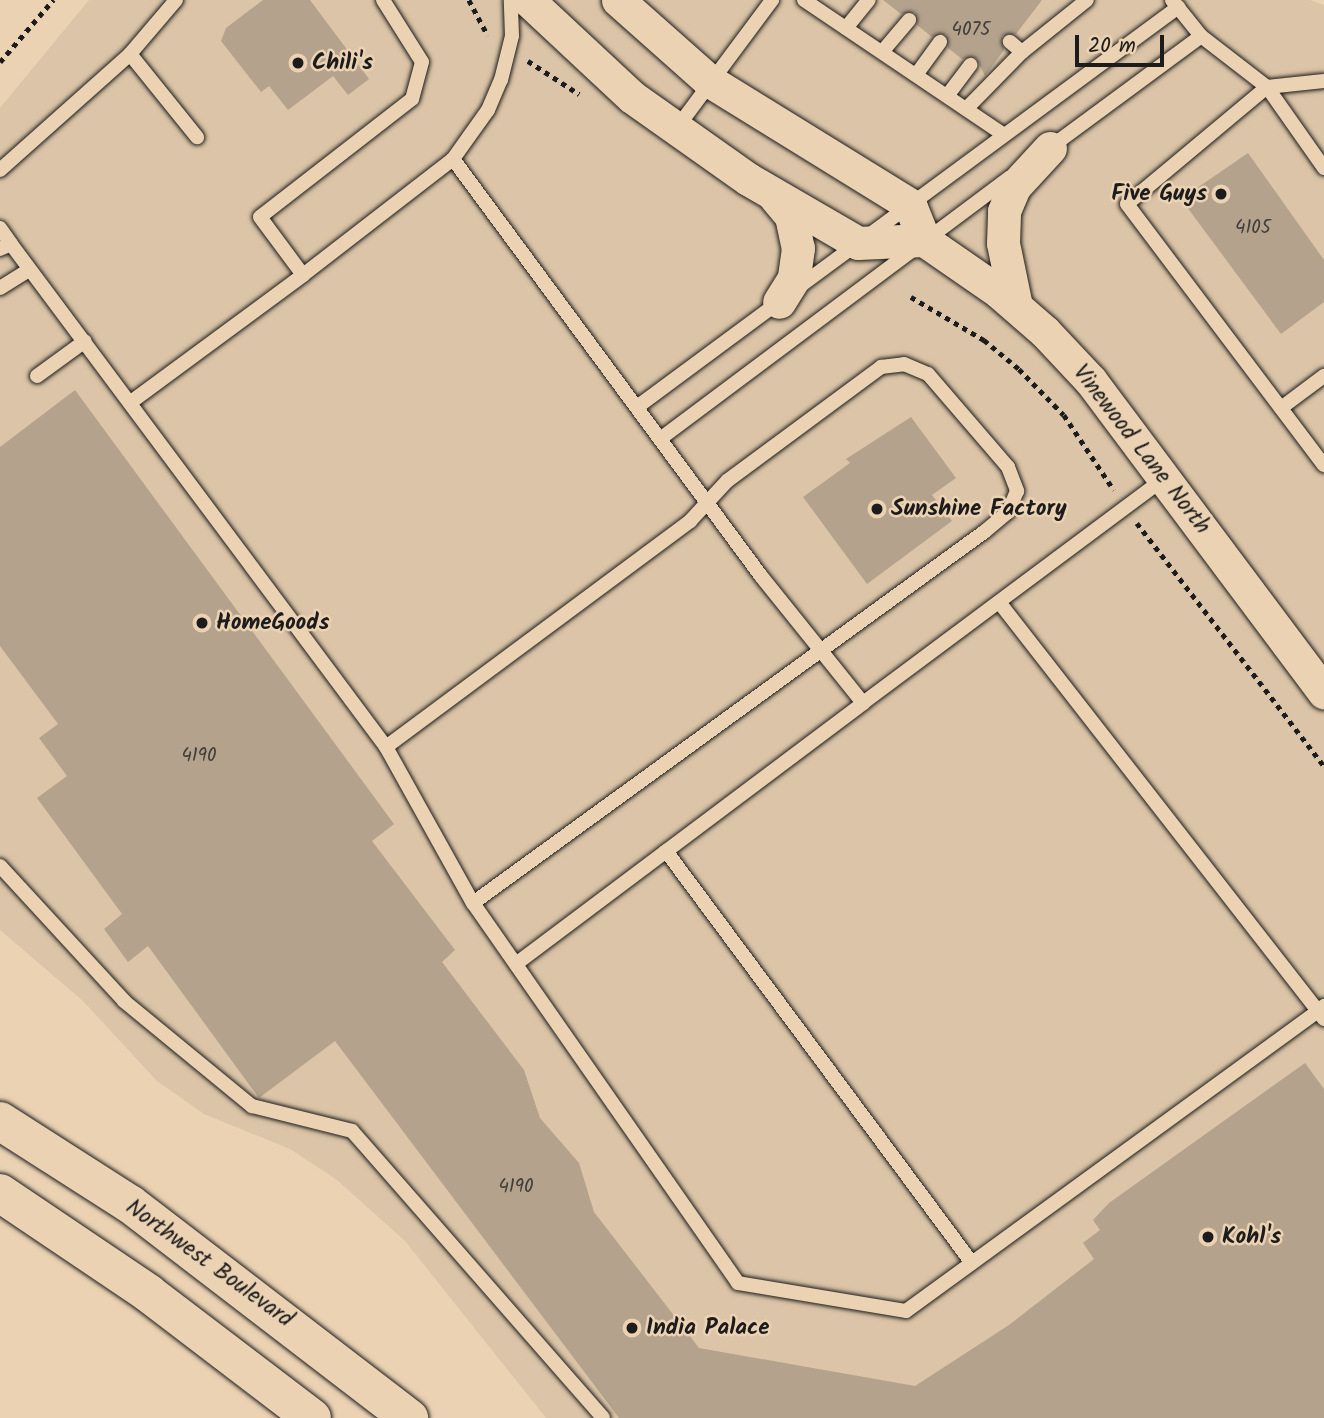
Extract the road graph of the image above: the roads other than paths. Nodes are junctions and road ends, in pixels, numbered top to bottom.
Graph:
1 (176, 0) edge
2 (383, 0) edge
3 (511, 0) edge
4 (527, 0) edge
5 (618, 0) edge
6 (772, 0) edge
7 (804, 0) edge
8 (869, 0) edge
9 (1087, 0) edge
10 (1175, 4) edge
11 (909, 20) dead end
12 (846, 28) junction
13 (1201, 36) junction
14 (940, 42) dead end
15 (882, 52) junction
16 (130, 54) junction
17 (970, 65) dead end
18 (916, 75) junction
19 (708, 80) junction
20 (1324, 81) edge
21 (1267, 87) junction
22 (947, 96) junction
23 (967, 109) junction
24 (676, 128) junction
25 (1004, 135) junction
26 (197, 137) dead end
27 (1051, 148) junction
28 (453, 159) junction
29 (1324, 168) edge
30 (0, 170) edge
31 (771, 192) junction
32 (910, 205) junction
33 (0, 228) edge
34 (924, 240) junction
35 (858, 243) junction
36 (5, 247) edge
37 (29, 270) junction
38 (303, 275) junction
39 (0, 288) edge
40 (779, 302) junction
41 (1016, 306) junction
42 (85, 341) junction
43 (37, 376) dead end
44 (1324, 376) edge
45 (131, 402) junction
46 (637, 407) junction
47 (1281, 408) junction
48 (660, 439) junction
49 (1324, 465) edge
50 (1165, 479) junction
51 (707, 502) junction
52 (999, 602) junction
53 (819, 651) junction
54 (1324, 693) edge
55 (863, 703) junction
56 (386, 747) junction
57 (666, 851) junction
58 (0, 866) edge
59 (474, 903) junction
60 (516, 964) junction
61 (1322, 1012) edge
62 (0, 1121) edge
63 (0, 1193) edge
64 (972, 1263) junction
65 (312, 1418) edge
66 (409, 1418) edge
67 (603, 1418) edge

1 - 16 lane
2 - 38 lane
3 - 28 lane
4 - 24 street
5 - 19 street
6 - 19 lane
7 - 12 lane
8 - 12 lane
9 - 23 lane
10 - 13 lane
10 - 25 lane
11 - 15 lane
12 - 15 lane
13 - 21 lane
13 - 27 lane
14 - 18 lane
15 - 18 lane
16 - 26 lane
16 - 30 lane
17 - 22 lane
18 - 22 lane
19 - 24 lane
19 - 32 street
20 - 21 lane
21 - 29 lane
21 - 47 lane
22 - 23 lane
23 - 25 lane
24 - 31 street
25 - 32 lane
27 - 34 lane
27 - 41 street
28 - 38 lane
28 - 46 lane
31 - 35 street
31 - 40 street
32 - 34 street
32 - 35 lane
33 - 36 lane
34 - 35 street
34 - 41 street, Vinewood Lane North
34 - 48 lane
35 - 40 lane
36 - 37 lane
37 - 39 lane
37 - 42 lane
38 - 45 lane
40 - 46 lane
41 - 50 street, Vinewood Lane North
42 - 43 lane
42 - 45 lane
44 - 47 lane
45 - 56 lane
46 - 48 lane
47 - 49 lane
48 - 51 lane
50 - 52 lane
50 - 54 street, Vinewood Lane North
51 - 53 lane
51 - 53 lane
51 - 56 lane
52 - 55 lane
52 - 61 lane
53 - 55 lane
53 - 59 lane
55 - 57 lane
56 - 59 lane
57 - 60 lane
57 - 64 lane
58 - 67 lane
59 - 60 lane
60 - 64 lane
61 - 64 lane
62 - 66 main road, Northwest Boulevard
63 - 65 main road

